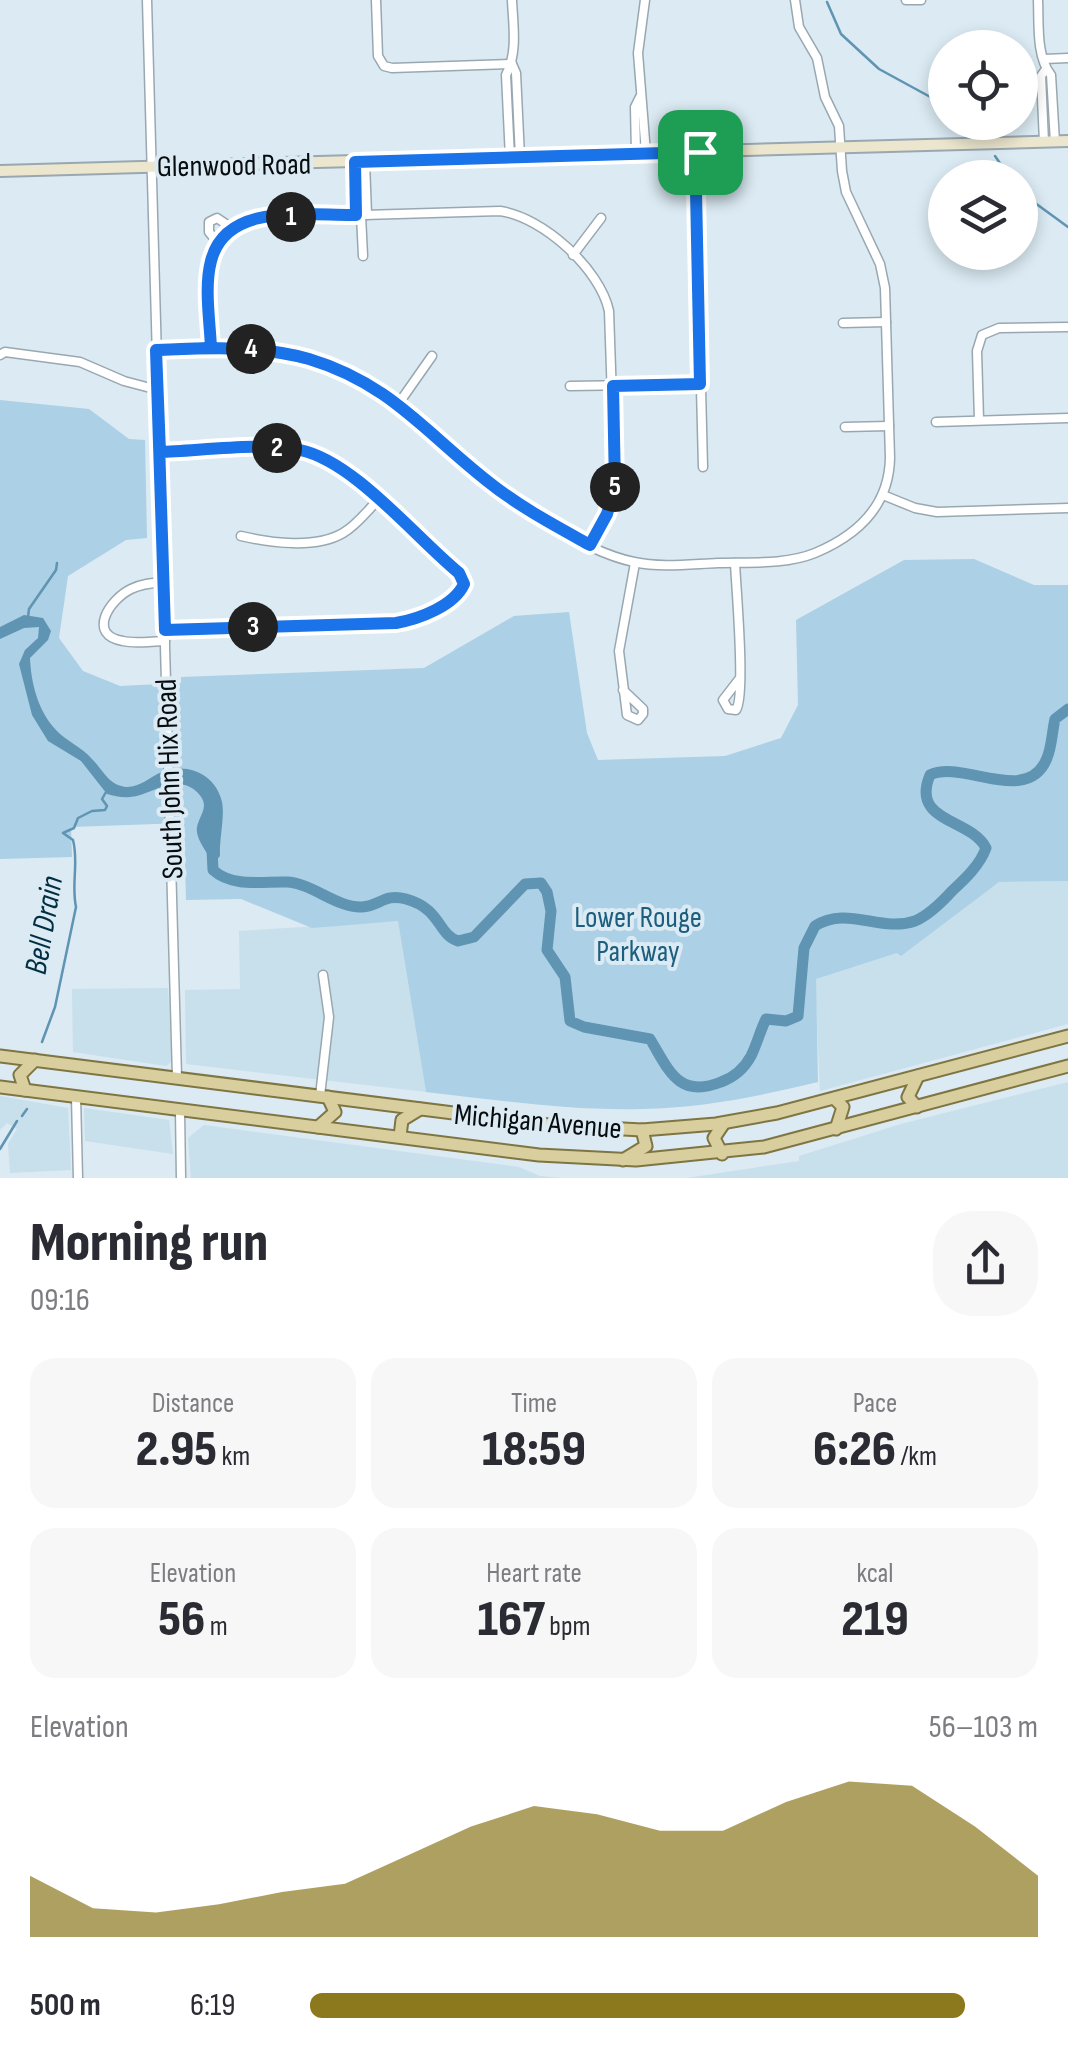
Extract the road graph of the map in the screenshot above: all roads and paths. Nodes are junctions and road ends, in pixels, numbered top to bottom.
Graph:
1 (147, 0) edge
2 (376, 0) edge
3 (512, 0) edge
4 (645, 0) edge
5 (795, 0) edge
6 (906, 0) edge
7 (921, 0) edge
8 (1038, 0) edge
9 (1068, 58) edge
10 (512, 64) junction
11 (1045, 64) junction
12 (1042, 102) junction
13 (1053, 102) junction
14 (1068, 141) edge
15 (1050, 142) junction
16 (840, 148) junction
17 (641, 153) junction
18 (695, 153) junction
19 (515, 157) junction
20 (360, 162) junction
21 (152, 167) junction
22 (0, 170) edge
23 (361, 215) junction
24 (602, 218) dead end
25 (232, 228) junction
26 (218, 243) junction
27 (573, 255) junction
28 (363, 256) dead end
29 (886, 322) junction
30 (843, 323) dead end
31 (1068, 327) edge
32 (2, 341) dead end
33 (211, 348) junction
34 (156, 350) junction
35 (3, 353) edge
36 (432, 356) dead end
37 (700, 384) junction
38 (570, 386) dead end
39 (613, 386) junction
40 (158, 390) junction
41 (399, 403) junction
42 (1068, 418) edge
43 (979, 420) junction
44 (936, 422) dead end
45 (889, 426) junction
46 (846, 427) dead end
47 (160, 452) junction
48 (703, 467) dead end
49 (883, 495) junction
50 (378, 500) junction
51 (1068, 508) edge
52 (242, 536) dead end
53 (590, 545) junction
54 (635, 563) junction
55 (735, 563) junction
56 (163, 582) junction
57 (165, 630) junction
58 (165, 640) junction
59 (740, 678) dead end
60 (623, 690) dead end
61 (323, 975) dead end
62 (1068, 1036) edge
63 (0, 1056) edge
64 (35, 1060) junction
65 (1067, 1066) edge
66 (918, 1076) junction
67 (177, 1078) junction
68 (0, 1087) edge
69 (25, 1090) junction
70 (76, 1097) junction
71 (324, 1097) junction
72 (835, 1099) junction
73 (917, 1107) junction
74 (420, 1109) junction
75 (180, 1110) junction
76 (724, 1122) junction
77 (318, 1127) junction
78 (836, 1129) junction
79 (642, 1130) junction
80 (400, 1136) junction
81 (722, 1154) junction
82 (623, 1160) junction
83 (78, 1178) edge
84 (181, 1178) edge

1 - 21 street, South John Hix Road
2 - 10 street
3 - 10 street
4 - 17 street
5 - 16 street
6 - 7 street
8 - 11 street
9 - 11 street
10 - 19 street
11 - 12 street
11 - 13 street
12 - 13 street
12 - 15 street
13 - 15 street
14 - 15 street, Glenwood Road
15 - 16 street, Glenwood Road
16 - 18 street, Glenwood Road
16 - 29 street
17 - 18 street, Glenwood Road
17 - 19 street, Glenwood Road
18 - 37 street
19 - 20 street, Glenwood Road
20 - 21 street, Glenwood Road
20 - 23 street
21 - 22 street, Glenwood Road
21 - 34 street, South John Hix Road
23 - 25 street
23 - 27 street
23 - 28 street
24 - 27 street
25 - 26 street
25 - 26 street
26 - 33 street
27 - 39 street
29 - 30 street
29 - 45 street
31 - 43 street
32 - 35 street
33 - 34 street
33 - 41 street
34 - 40 street, South John Hix Road
35 - 40 street
36 - 41 street
37 - 39 street
37 - 48 street
38 - 39 street
39 - 53 street
40 - 47 street, South John Hix Road
41 - 53 street
42 - 43 street
43 - 44 street
45 - 46 street
45 - 49 street
47 - 50 street
47 - 56 street, South John Hix Road
49 - 51 street
49 - 55 street
50 - 52 street
50 - 57 street
53 - 54 street
54 - 55 street
54 - 60 street
55 - 59 street
56 - 57 street, South John Hix Road
56 - 58 street
57 - 58 street, South John Hix Road
58 - 67 street, South John Hix Road
61 - 71 street
62 - 66 main road, Michigan Avenue
63 - 64 main road, Michigan Avenue
64 - 67 main road, Michigan Avenue
64 - 69 main road
65 - 73 main road, Michigan Avenue
66 - 72 main road, Michigan Avenue
66 - 73 main road
67 - 71 main road, Michigan Avenue
68 - 69 main road, Michigan Avenue
69 - 70 main road, Michigan Avenue
70 - 75 main road, Michigan Avenue
70 - 83 street
71 - 74 main road, Michigan Avenue
71 - 77 main road
72 - 76 main road, Michigan Avenue
72 - 78 main road
73 - 78 main road, Michigan Avenue
74 - 79 main road, Michigan Avenue
74 - 80 main road
75 - 77 main road, Michigan Avenue
75 - 84 street
76 - 79 main road, Michigan Avenue
76 - 81 main road
77 - 80 main road, Michigan Avenue
78 - 81 main road, Michigan Avenue
79 - 82 main road
80 - 82 main road, Michigan Avenue
81 - 82 main road, Michigan Avenue

